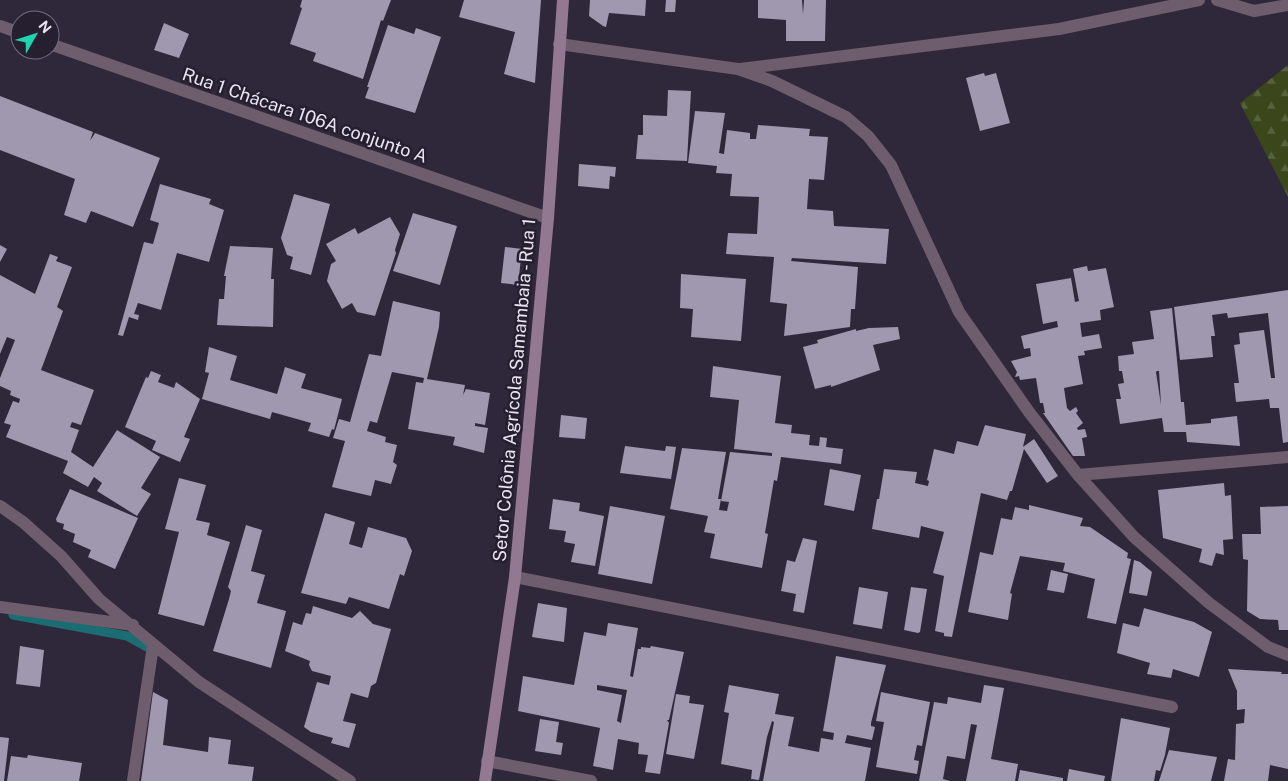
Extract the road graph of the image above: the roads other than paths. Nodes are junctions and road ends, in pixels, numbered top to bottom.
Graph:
1 (563, 0) edge
2 (1200, 0) edge
3 (1217, 0) edge
4 (1288, 6) edge
5 (559, 44) junction
6 (60, 47) edge
7 (738, 70) junction
8 (548, 218) junction
9 (1288, 457) edge
10 (1078, 475) junction
11 (0, 506) edge
12 (515, 577) junction
13 (0, 607) edge
14 (133, 625) junction
15 (153, 646) junction
16 (1288, 655) edge
17 (1172, 706) dead end
18 (487, 761) junction
19 (133, 781) edge
20 (350, 781) edge
21 (485, 781) edge
22 (590, 781) edge

1 - 5 street, Setor Colônia Agrícola Samambaia - Rua 1
2 - 7 street
3 - 4 street
5 - 7 street
5 - 8 street, Setor Colônia Agrícola Samambaia - Rua 1
6 - 8 street, Rua 1 Chácara 106A conjunto A
7 - 10 street
8 - 12 street, Setor Colônia Agrícola Samambaia - Rua 1
9 - 10 street
10 - 16 street
11 - 14 street
12 - 17 street
12 - 18 street, Setor Colônia Agrícola Samambaia - Rua 1
13 - 14 street
14 - 15 street
15 - 19 street
15 - 20 street
18 - 21 street, Setor Colônia Agrícola Samambaia - Rua 1
18 - 22 street

